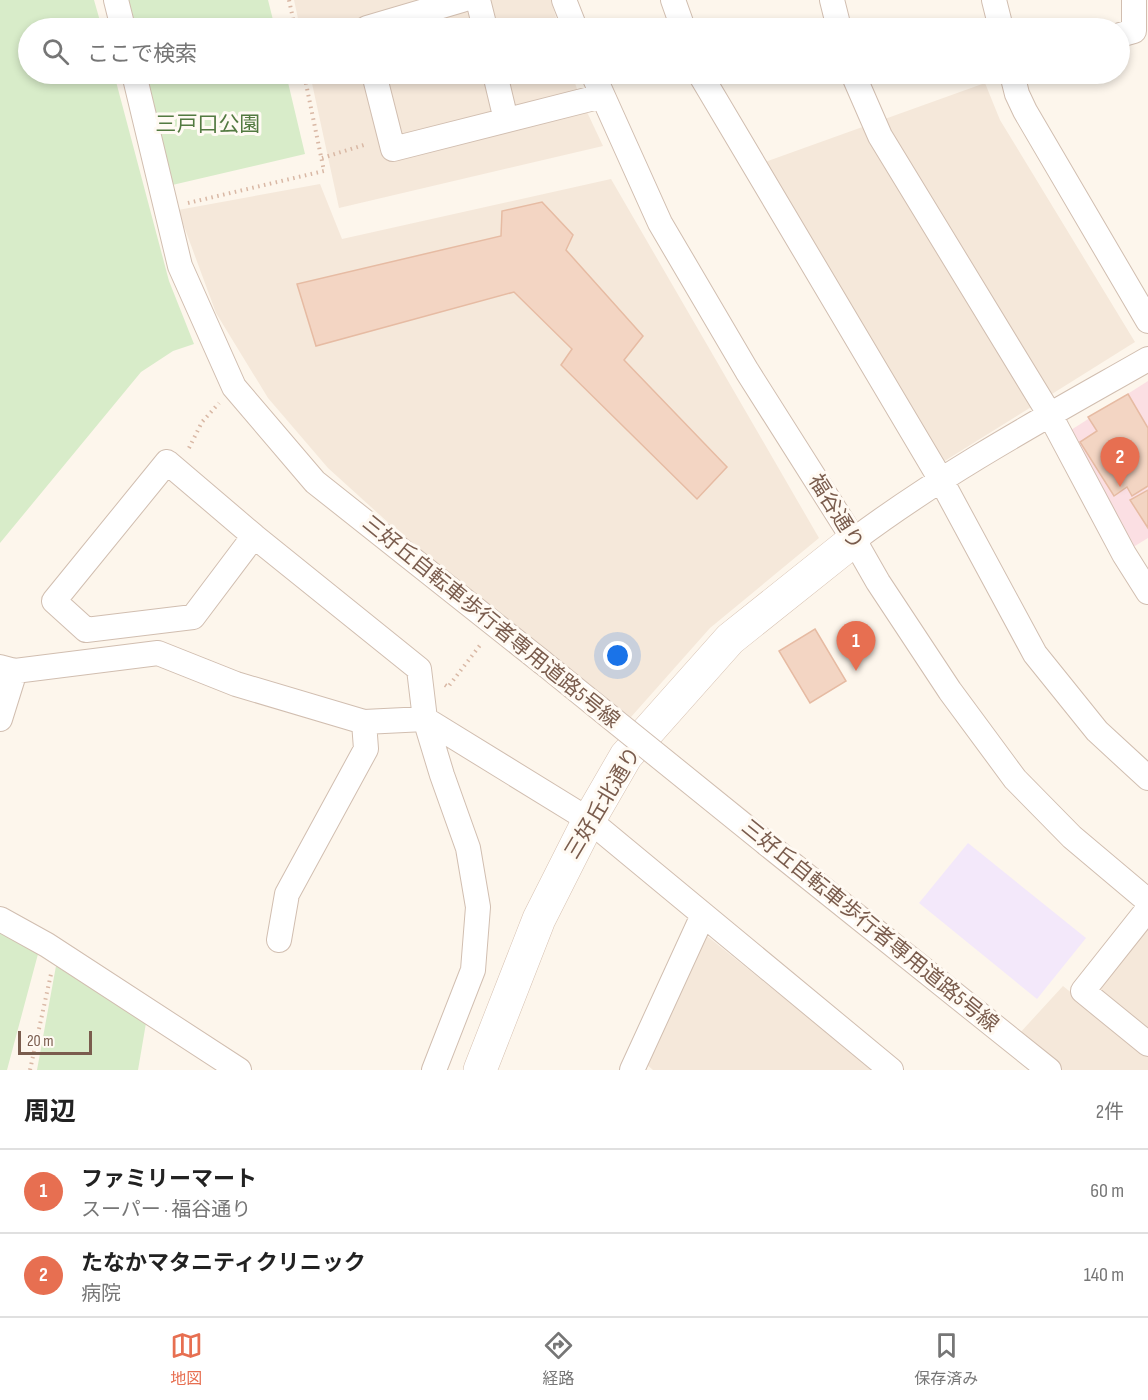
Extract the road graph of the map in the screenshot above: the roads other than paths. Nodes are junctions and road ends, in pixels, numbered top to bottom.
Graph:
1 (116, 0) edge
2 (462, 0) edge
3 (476, 0) edge
4 (564, 0) edge
5 (673, 0) edge
6 (832, 0) edge
7 (994, 0) edge
8 (1134, 0) edge
9 (120, 18) edge
10 (401, 18) edge
11 (482, 18) edge
12 (571, 18) edge
13 (679, 18) edge
14 (836, 18) edge
15 (998, 18) edge
16 (1130, 32) edge
17 (136, 84) edge
18 (377, 84) edge
19 (497, 84) edge
20 (597, 84) edge
21 (706, 84) edge
22 (857, 84) edge
23 (1014, 84) edge
24 (602, 96) junction
25 (506, 120) junction
26 (1148, 321) edge
27 (1148, 359) edge
28 (1050, 415) junction
29 (941, 480) junction
30 (254, 536) junction
31 (854, 540) junction
32 (1148, 592) edge
33 (7, 669) edge
34 (0, 718) edge
35 (425, 719) junction
36 (364, 722) junction
37 (1148, 778) edge
38 (589, 820) junction
39 (1148, 901) edge
40 (1148, 909) edge
41 (703, 915) junction
42 (0, 919) edge
43 (279, 940) dead end
44 (1148, 1044) edge
45 (637, 1067) edge
46 (238, 1070) edge
47 (434, 1070) edge
48 (480, 1070) edge
49 (891, 1070) edge
50 (1049, 1070) edge

1 - 9 street
2 - 10 street
3 - 11 street
4 - 12 street
5 - 13 street
6 - 14 street
7 - 15 street
8 - 16 street
17 - 50 street, 三好丘自転車歩行者専用道路5号線, bridge
18 - 25 street
19 - 25 street
20 - 24 street, 福谷通り
21 - 29 street
22 - 28 street
23 - 26 street
24 - 25 street
24 - 31 street, 福谷通り
27 - 28 street
28 - 29 street
28 - 32 street
29 - 31 street
29 - 37 street
30 - 30 street
30 - 35 street
31 - 38 street, 三好丘北通り
31 - 39 street, 福谷通り
33 - 34 street
33 - 36 street
35 - 36 street
35 - 38 street
35 - 47 street
36 - 43 street
38 - 41 street
38 - 48 street, 三好丘北通り
40 - 44 street
41 - 45 street
41 - 49 street
42 - 46 street

